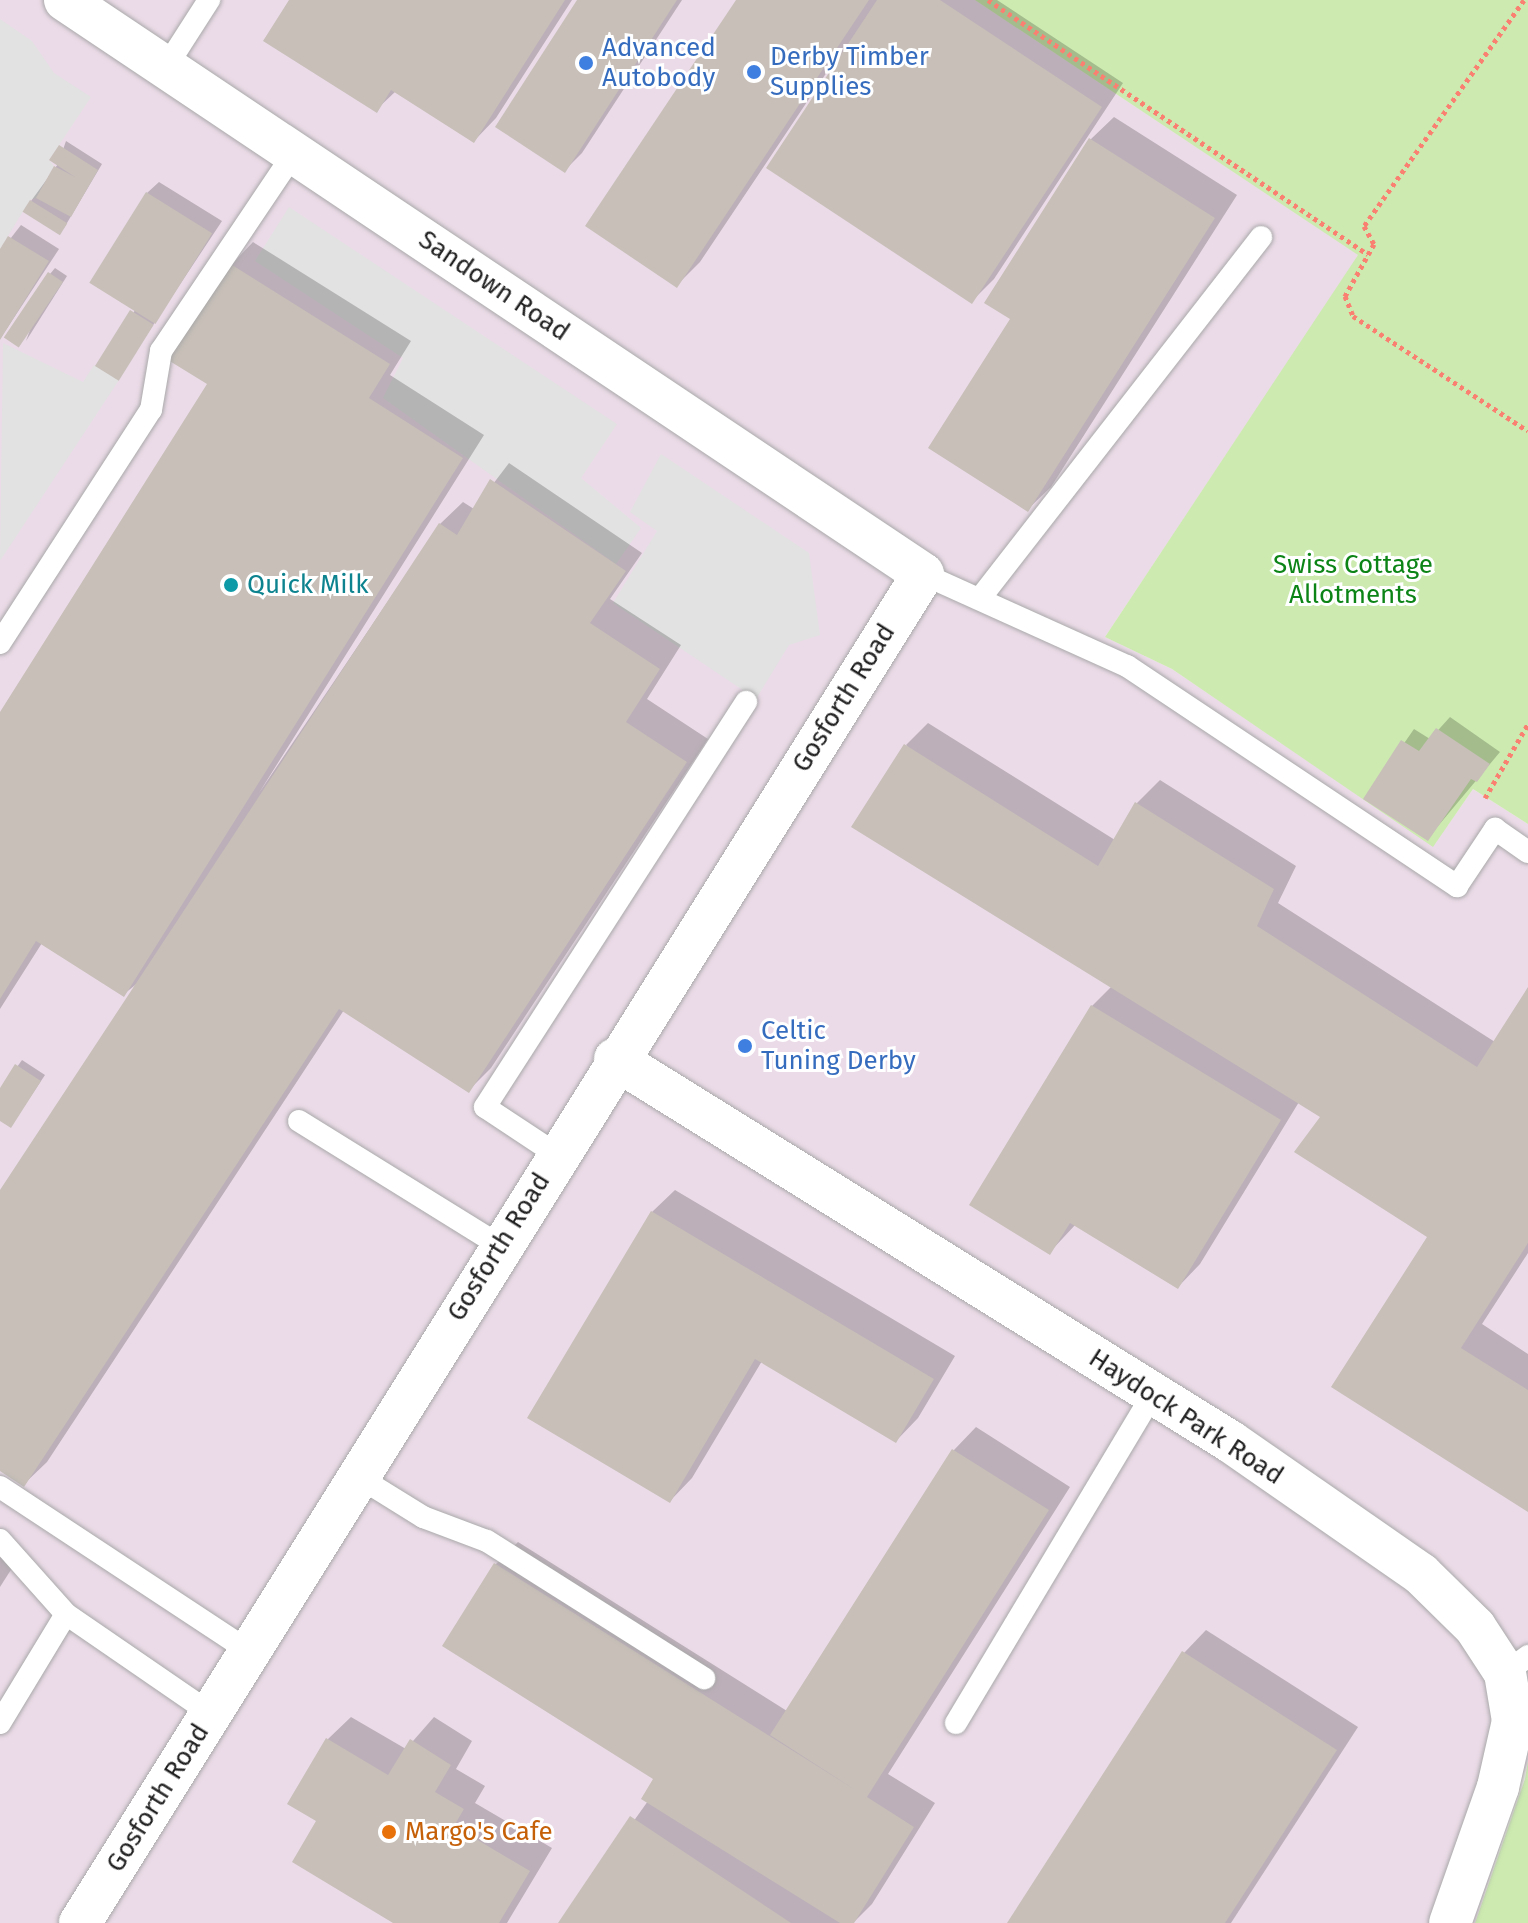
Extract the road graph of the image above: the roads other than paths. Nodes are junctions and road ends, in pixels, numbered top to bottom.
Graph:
1 (65, 0) edge
2 (209, 0) edge
3 (166, 67) junction
4 (294, 153) junction
5 (1261, 237) dead end
6 (923, 574) junction
7 (981, 597) junction
8 (0, 643) edge
9 (746, 702) dead end
10 (1528, 852) edge
11 (615, 1059) junction
12 (299, 1121) dead end
13 (556, 1154) junction
14 (499, 1245) junction
15 (1153, 1394) junction
16 (357, 1476) junction
17 (0, 1487) edge
18 (0, 1540) edge
19 (66, 1614) junction
20 (249, 1651) junction
21 (1516, 1665) edge
22 (704, 1678) dead end
23 (210, 1713) junction
24 (0, 1723) edge
25 (956, 1723) dead end
26 (94, 1918) edge
27 (1450, 1923) edge

1 - 3 street, Sandown Road
2 - 3 lane
3 - 4 street, Sandown Road
4 - 6 street, Sandown Road
4 - 8 lane
5 - 7 lane
6 - 7 lane
6 - 11 street, Gosforth Road
7 - 10 lane
9 - 13 lane
11 - 13 street, Gosforth Road
11 - 15 street, Haydock Park Road
12 - 14 lane
13 - 14 street, Gosforth Road
14 - 16 street, Gosforth Road
15 - 21 street, Haydock Park Road
15 - 25 lane
16 - 20 street, Gosforth Road
16 - 22 lane
17 - 20 lane
18 - 19 lane
19 - 23 lane
19 - 24 lane
20 - 23 street, Gosforth Road
21 - 27 street, Haydock Park Road
23 - 26 street, Gosforth Road

